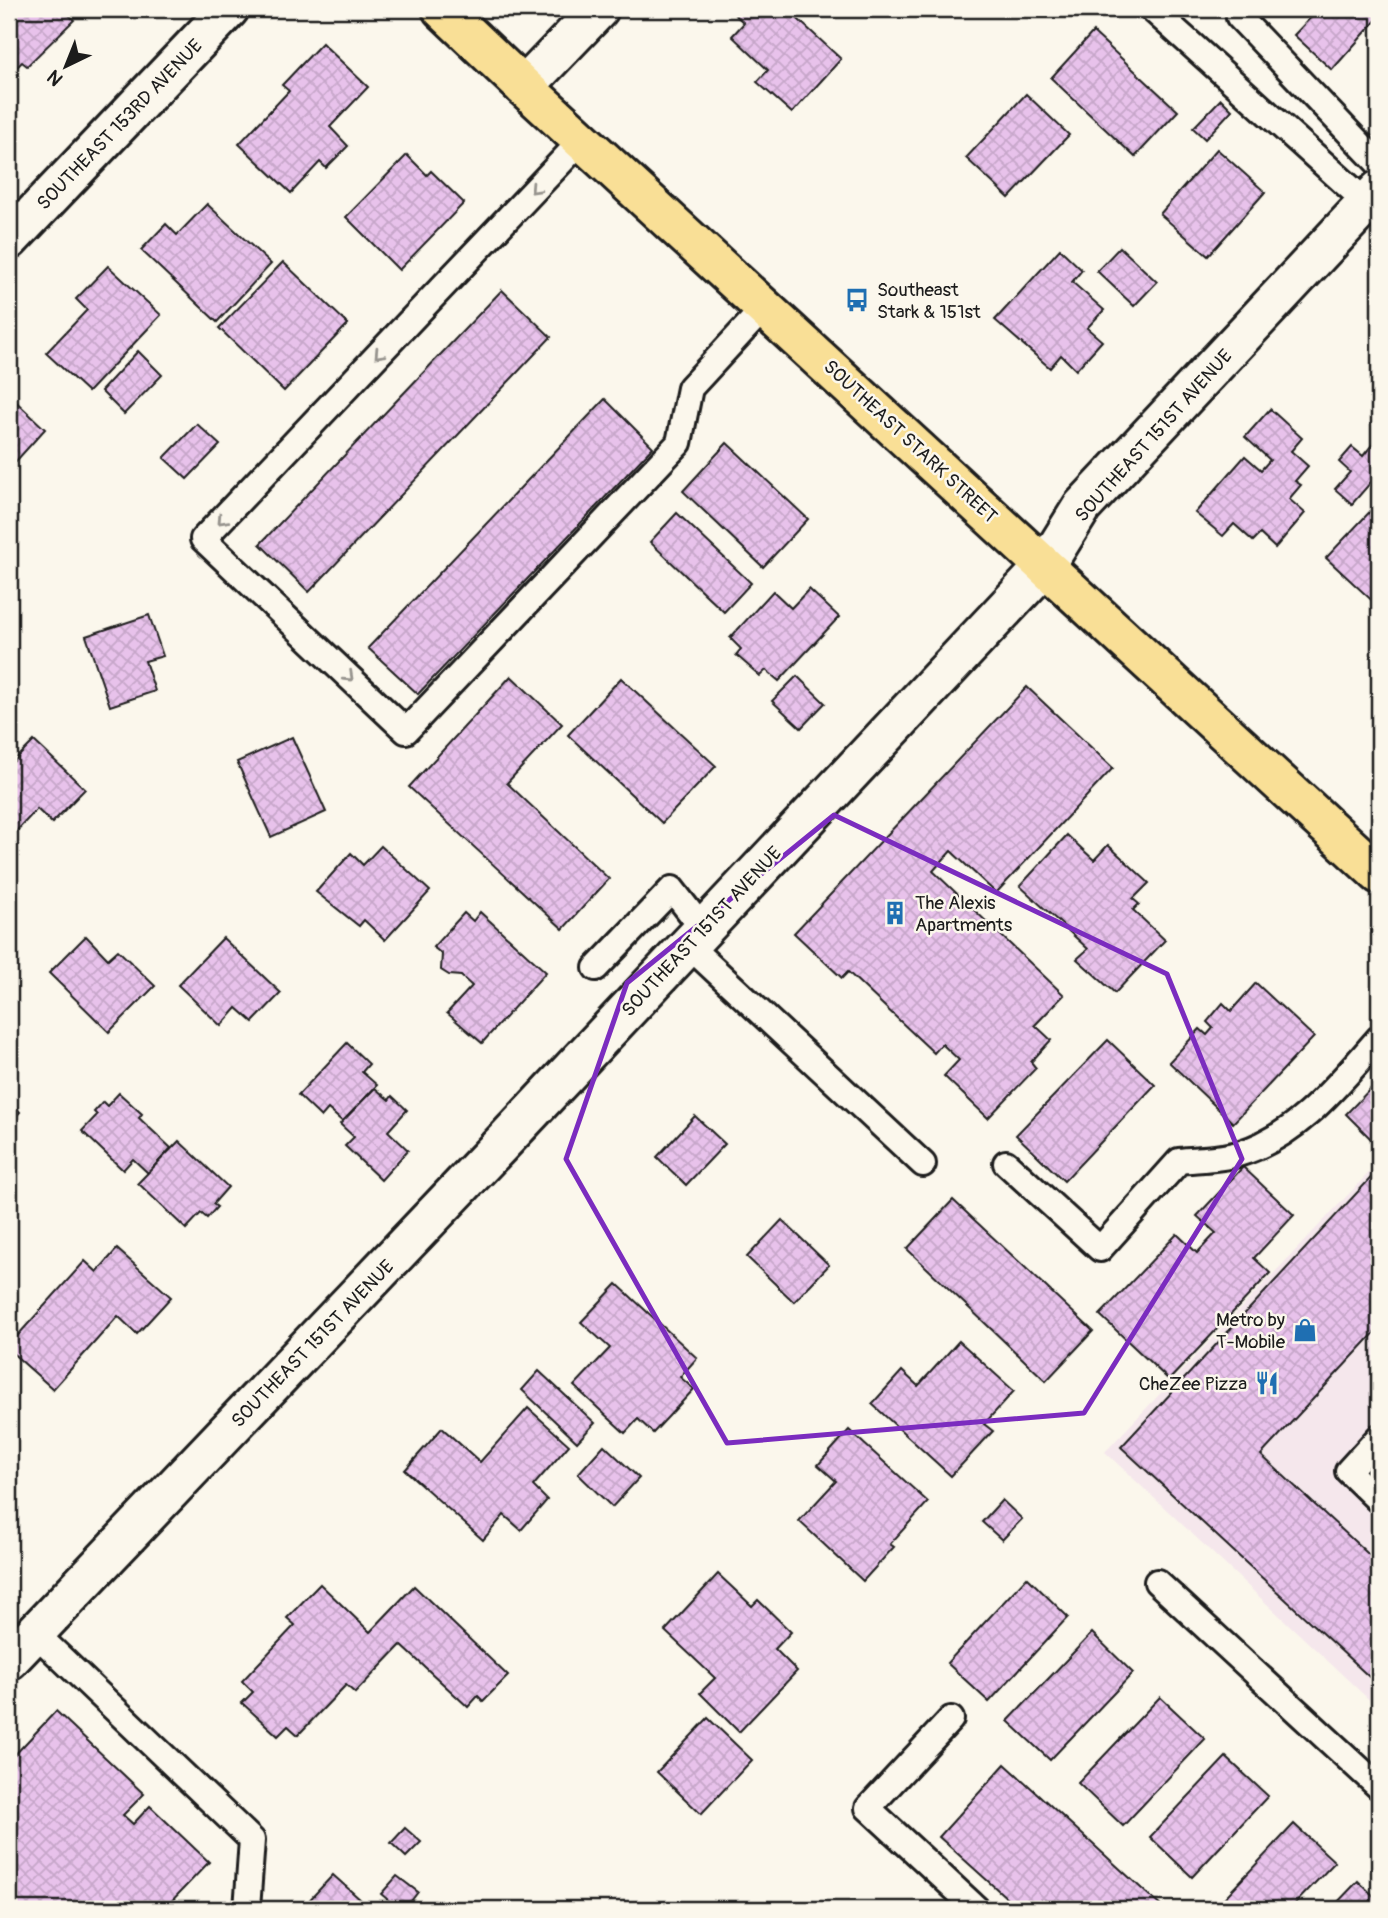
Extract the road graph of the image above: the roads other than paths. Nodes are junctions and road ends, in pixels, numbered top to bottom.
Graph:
1 (229, 9) edge
2 (442, 9) edge
3 (599, 9) edge
4 (1152, 9) edge
5 (1242, 9) edge
6 (524, 87) junction
7 (582, 140) junction
8 (1379, 164) edge
9 (1373, 197) edge
10 (9, 240) edge
11 (765, 307) junction
12 (1046, 565) junction
13 (1379, 874) edge
14 (695, 937) junction
15 (596, 968) dead end
16 (1379, 1038) edge
17 (1006, 1163) dead end
18 (923, 1164) dead end
19 (1379, 1437) edge
20 (1379, 1501) edge
21 (1157, 1582) dead end
22 (34, 1632) junction
23 (9, 1660) edge
24 (951, 1719) dead end
25 (1379, 1787) edge
26 (247, 1909) edge
27 (977, 1909) edge

1 - 10 street, SOUTHEAST 153RD AVENUE
2 - 6 main road, SOUTHEAST STARK STREET
3 - 6 street
4 - 9 lane
5 - 8 lane
6 - 7 main road, SOUTHEAST STARK STREET
7 - 11 main road, SOUTHEAST STARK STREET
7 -> 11 lane
9 - 12 street, SOUTHEAST 151ST AVENUE
11 - 12 main road, SOUTHEAST STARK STREET
12 - 13 main road, SOUTHEAST STARK STREET
12 - 14 street, SOUTHEAST 151ST AVENUE
14 - 15 lane
14 - 18 lane
14 - 22 street, SOUTHEAST 151ST AVENUE
16 - 17 lane
19 - 20 lane
21 - 25 lane
22 - 23 street, SOUTHEAST 151ST AVENUE
22 - 26 lane
24 - 27 lane

